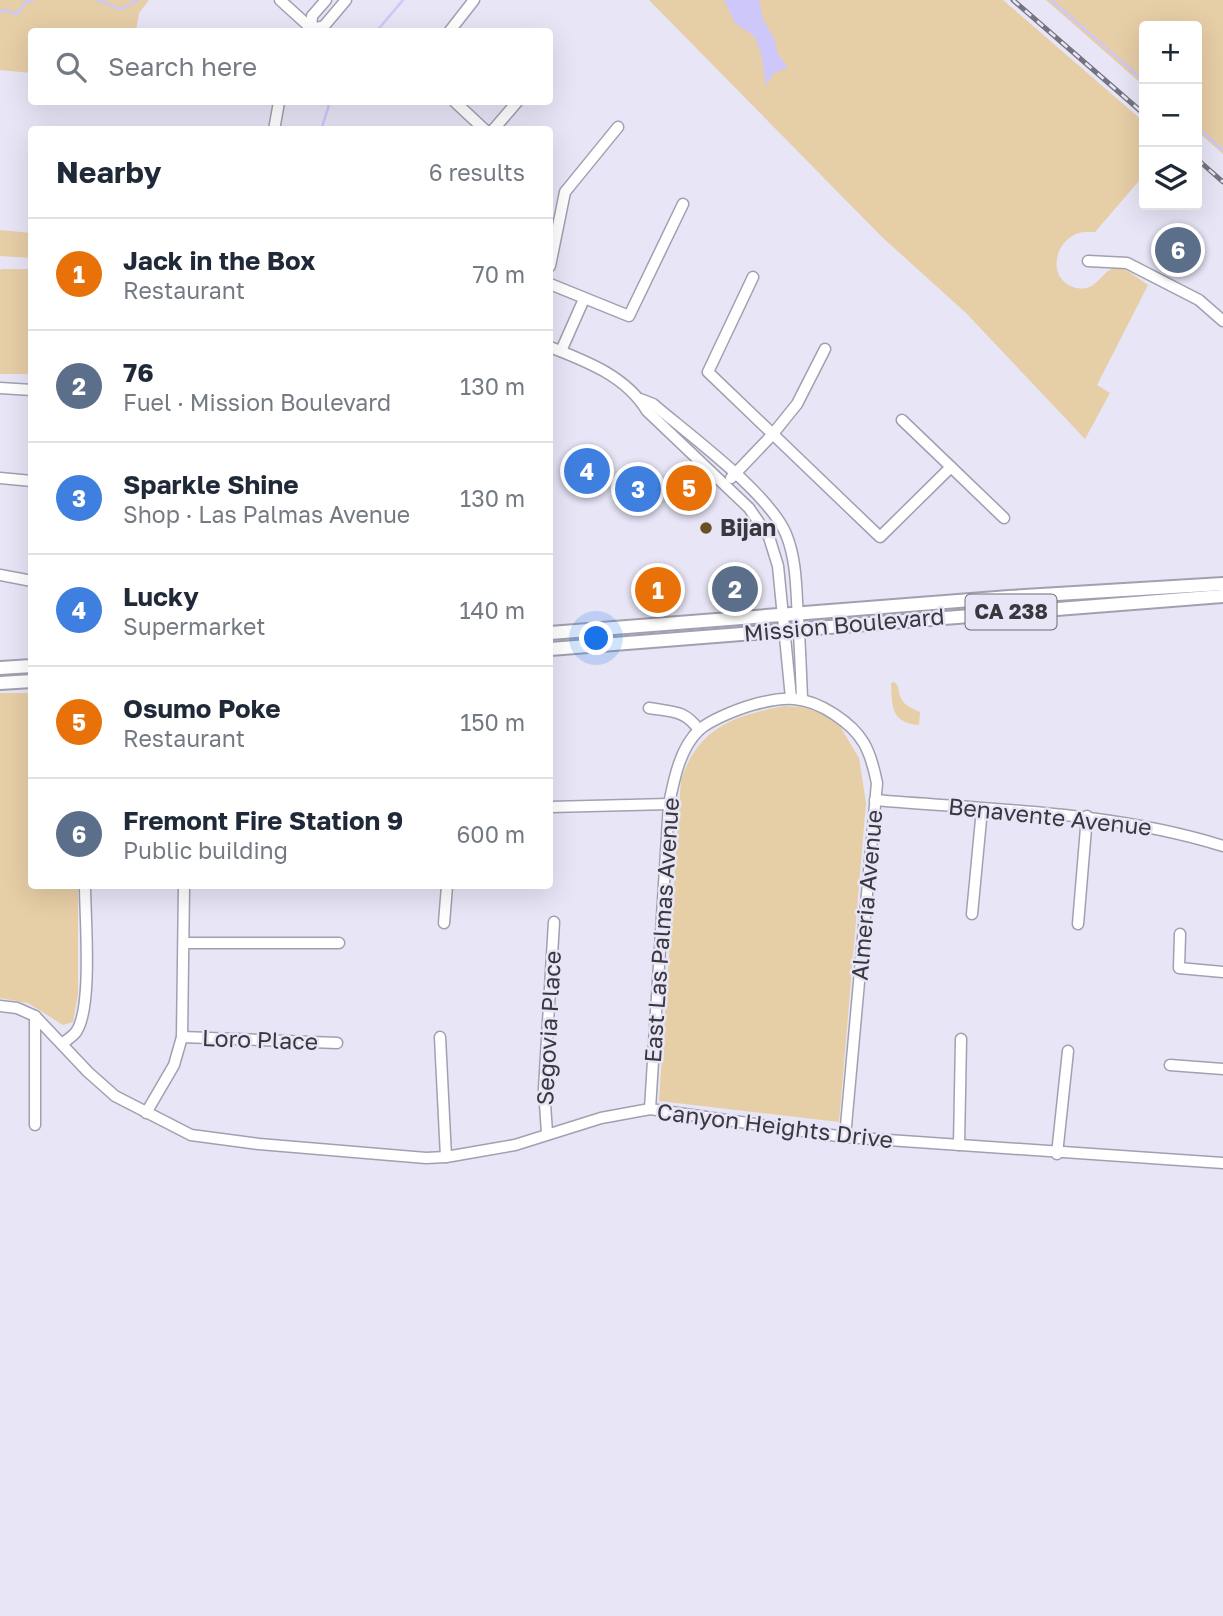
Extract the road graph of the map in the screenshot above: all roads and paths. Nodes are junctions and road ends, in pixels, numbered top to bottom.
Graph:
1 (280, 0) edge
2 (326, 0) edge
3 (346, 0) edge
4 (474, 0) edge
5 (309, 28) edge
6 (311, 28) edge
7 (318, 28) edge
8 (452, 28) edge
9 (278, 105) edge
10 (458, 105) edge
11 (514, 105) edge
12 (275, 126) edge
13 (481, 126) edge
14 (496, 126) edge
15 (618, 127) dead end
16 (683, 204) dead end
17 (553, 251) edge
18 (1088, 261) dead end
19 (752, 277) dead end
20 (553, 285) edge
21 (584, 299) junction
22 (1223, 320) edge
23 (553, 348) edge
24 (825, 349) dead end
25 (561, 351) junction
26 (0, 388) edge
27 (28, 390) edge
28 (640, 399) junction
29 (902, 420) dead end
30 (772, 435) junction
31 (951, 467) junction
32 (736, 474) junction
33 (0, 478) edge
34 (28, 481) edge
35 (725, 485) junction
36 (1004, 518) dead end
37 (0, 575) edge
38 (28, 581) edge
39 (1223, 584) edge
40 (1223, 596) edge
41 (798, 614) junction
42 (783, 615) junction
43 (799, 629) junction
44 (785, 630) junction
45 (553, 633) edge
46 (553, 649) edge
47 (28, 666) edge
48 (0, 668) edge
49 (28, 681) edge
50 (0, 683) edge
51 (797, 699) junction
52 (649, 708) dead end
53 (699, 730) junction
54 (875, 800) junction
55 (669, 804) junction
56 (553, 807) edge
57 (982, 809) junction
58 (1087, 816) junction
59 (1223, 846) edge
60 (85, 889) edge
61 (184, 889) edge
62 (447, 889) edge
63 (972, 914) dead end
64 (554, 922) dead end
65 (444, 923) dead end
66 (1078, 925) dead end
67 (1180, 934) dead end
68 (184, 943) junction
69 (339, 943) dead end
70 (1223, 972) edge
71 (0, 1006) edge
72 (35, 1016) junction
73 (182, 1037) junction
74 (440, 1037) dead end
75 (961, 1039) dead end
76 (63, 1043) junction
77 (338, 1044) dead end
78 (1068, 1051) dead end
79 (1170, 1065) dead end
80 (1223, 1069) edge
81 (650, 1109) junction
82 (146, 1114) junction
83 (35, 1125) dead end
84 (547, 1133) junction
85 (845, 1138) junction
86 (959, 1145) junction
87 (1057, 1154) junction
88 (446, 1157) junction
89 (1223, 1163) edge

1 - 5 street
2 - 6 street
3 - 7 street
4 - 8 street
9 - 12 street
10 - 13 street
11 - 14 street
15 - 17 street
16 - 21 street
18 - 22 street
19 - 30 street
20 - 21 street
21 - 25 street
23 - 25 street
24 - 30 street
25 - 28 street
26 - 27 street
28 - 32 street
28 - 35 street
29 - 31 street
30 - 31 street
30 - 32 street
31 - 36 street
32 - 35 street
32 - 41 street
33 - 34 street
35 - 42 street
37 - 38 street
39 - 41 main road, Mission Boulevard / CA 238
40 - 43 main road, Mission Boulevard / CA 238
41 - 42 main road, Mission Boulevard / CA 238
41 - 43 street
42 - 44 street
42 - 45 main road, Mission Boulevard / CA 238
43 - 44 main road, Mission Boulevard / CA 238
43 - 51 street
44 - 46 main road, Mission Boulevard / CA 238
44 - 51 street
47 - 48 main road
49 - 50 main road
51 - 53 street
51 - 54 street, Almeria Avenue
52 - 53 street
53 - 55 street, East Las Palmas Avenue
54 - 57 street, Benavente Avenue
54 - 85 street, Almeria Avenue
55 - 56 street
55 - 81 street, East Las Palmas Avenue
57 - 58 street, Benavente Avenue
57 - 63 street
58 - 59 street, Benavente Avenue
58 - 66 street
60 - 76 street
61 - 68 street
62 - 65 street
64 - 84 street, Segovia Place
67 - 70 street
68 - 69 street
68 - 73 street
71 - 72 street, Canyon Heights Drive
72 - 76 street, Canyon Heights Drive
72 - 83 street
73 - 77 street, Loro Place
73 - 82 street
74 - 88 street
75 - 86 street
76 - 82 street, Canyon Heights Drive
78 - 87 street
79 - 80 street
81 - 84 street, Canyon Heights Drive
81 - 85 street, Canyon Heights Drive
82 - 88 street, Canyon Heights Drive
84 - 88 street, Canyon Heights Drive
85 - 86 street, Canyon Heights Drive
86 - 87 street, Canyon Heights Drive
87 - 89 street, Canyon Heights Drive

